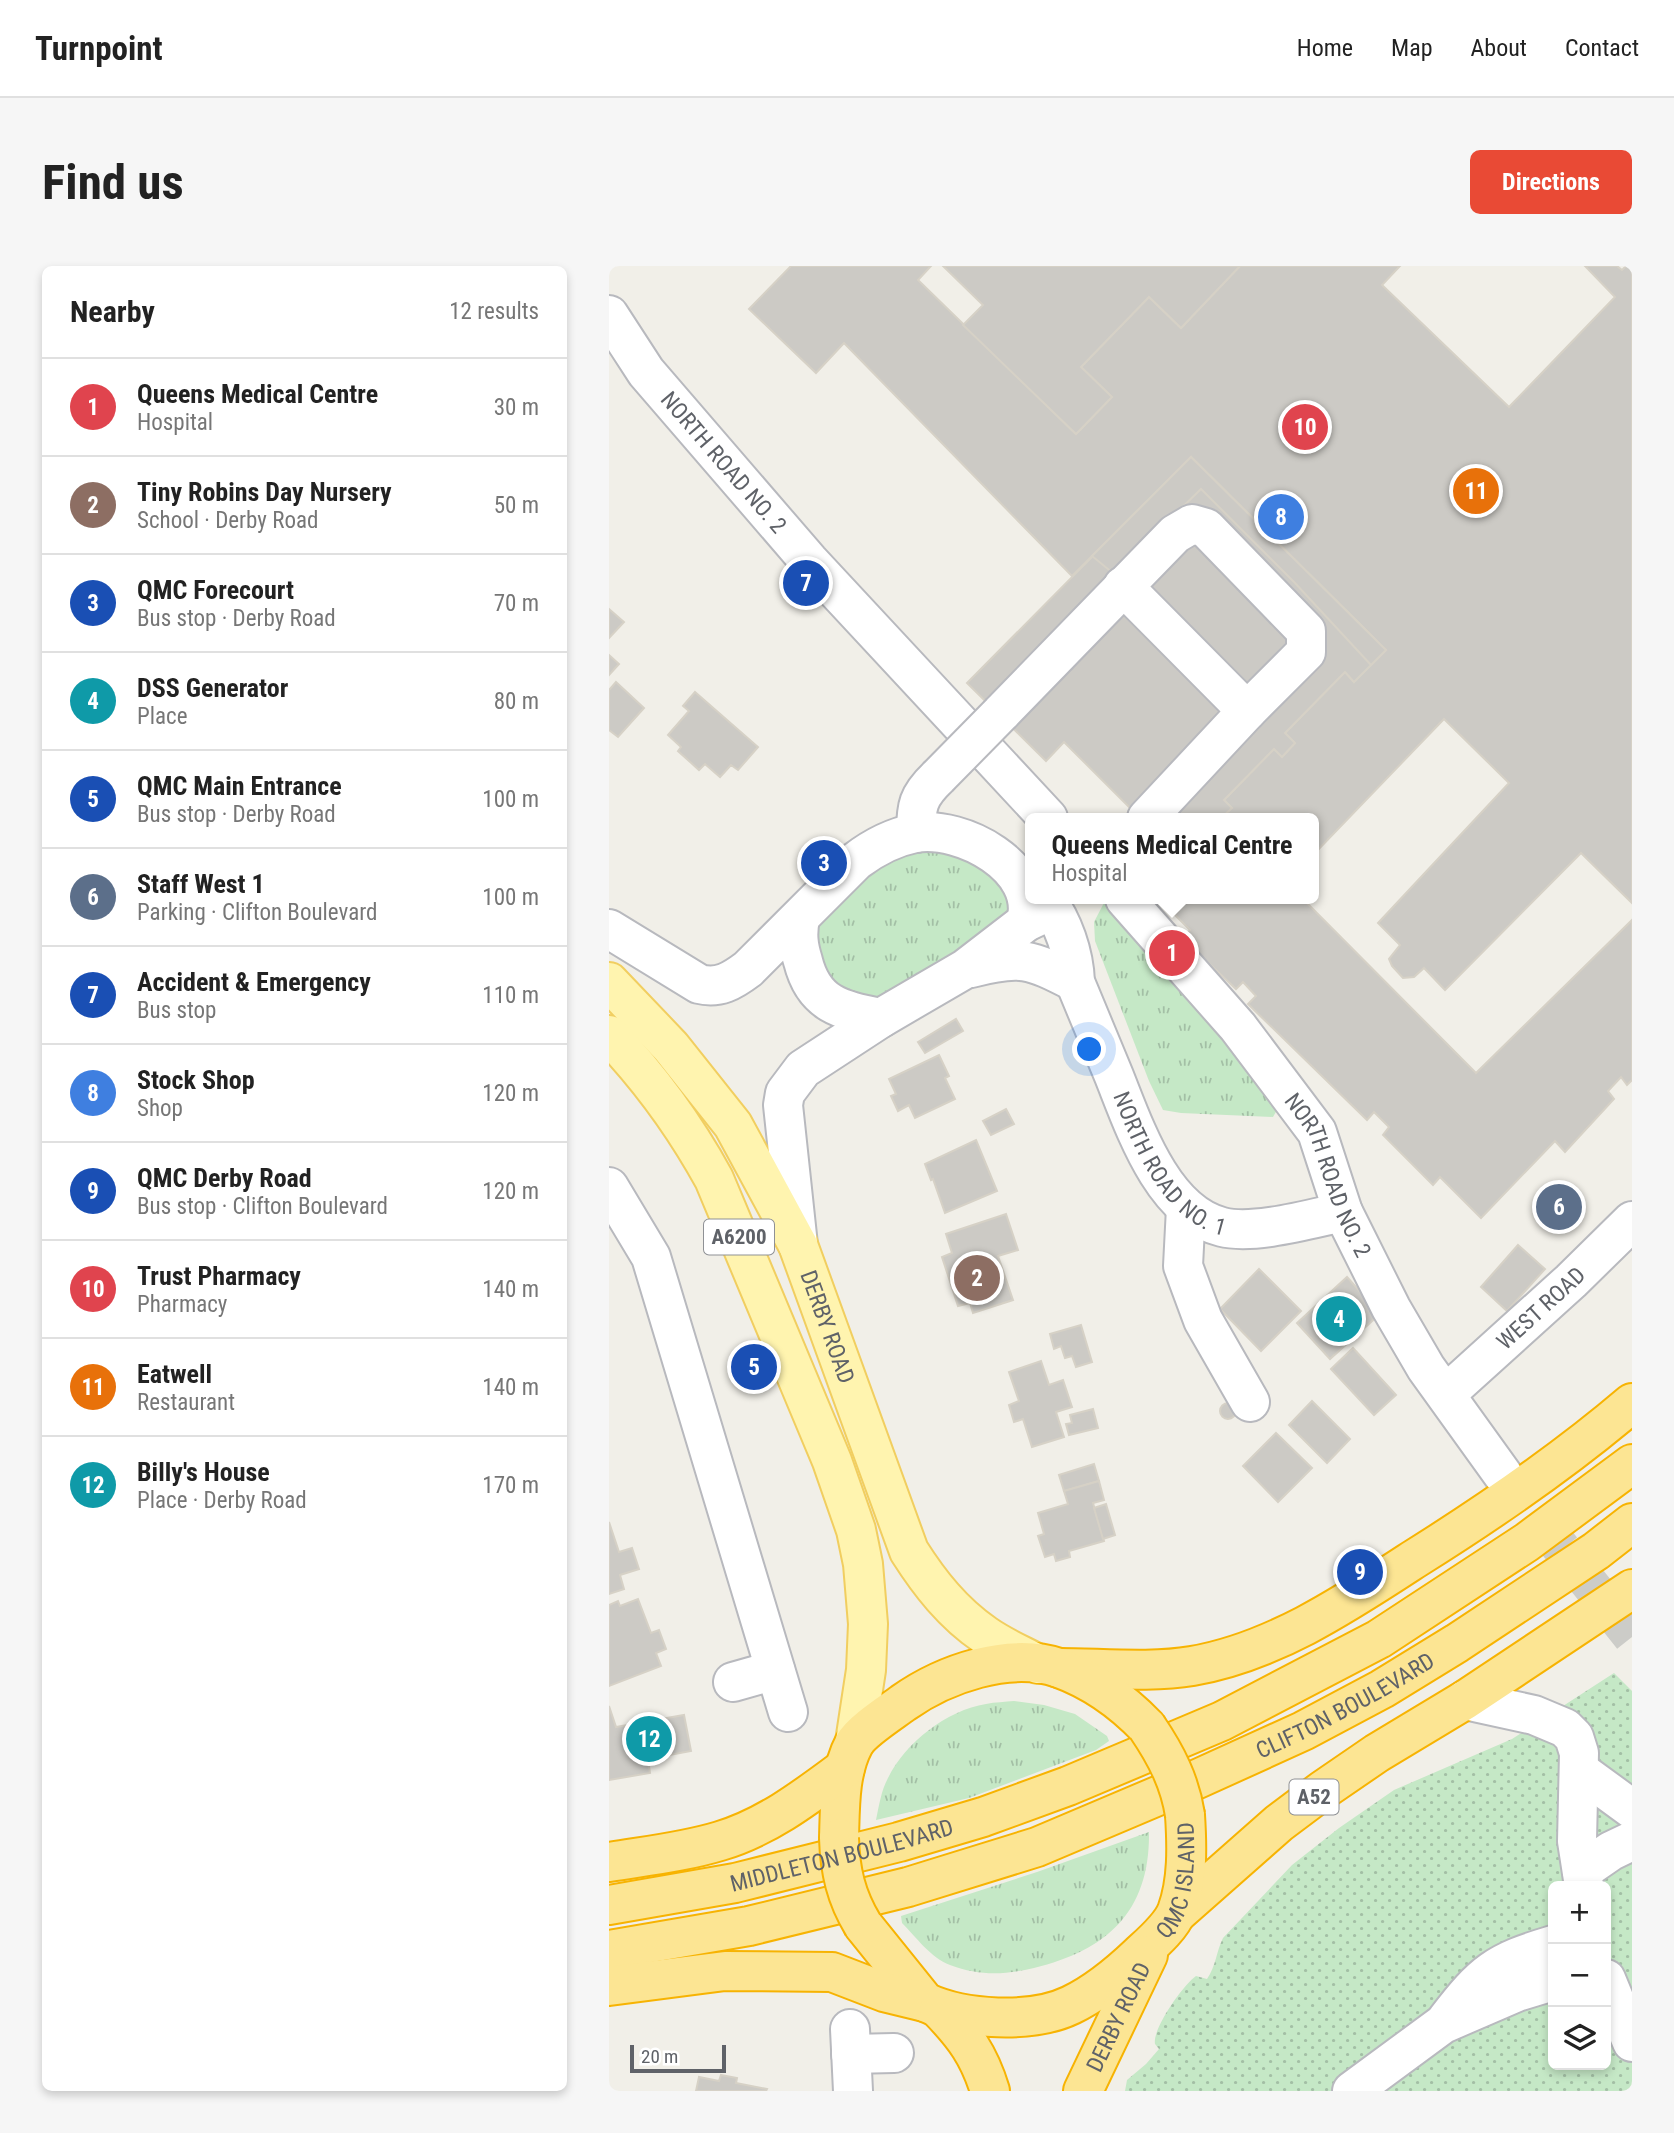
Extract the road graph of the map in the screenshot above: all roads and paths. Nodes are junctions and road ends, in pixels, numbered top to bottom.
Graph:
1 (609, 315) edge
2 (1123, 586) junction
3 (1247, 711) junction
4 (1043, 813) edge
5 (1152, 813) edge
6 (916, 833) junction
7 (1025, 885) edge
8 (1035, 904) edge
9 (1043, 904) edge
10 (1129, 904) edge
11 (800, 918) junction
12 (609, 929) edge
13 (965, 970) junction
14 (609, 982) edge
15 (1075, 982) junction
16 (881, 1018) junction
17 (609, 1035) edge
18 (609, 1187) edge
19 (1187, 1208) junction
20 (1343, 1212) junction
21 (1632, 1221) edge
22 (798, 1245) junction
23 (1445, 1394) junction
24 (1250, 1402) dead end
25 (1627, 1405) edge
26 (1632, 1464) edge
27 (1503, 1475) tunnel mouth
28 (1632, 1524) edge
29 (1632, 1590) edge
30 (1049, 1666) junction
31 (775, 1670) junction
32 (733, 1682) dead end
33 (1465, 1700) junction
34 (788, 1712) dead end
35 (850, 1755) junction
36 (1580, 1771) junction
37 (1067, 1786) joint
38 (1632, 1809) edge
39 (1632, 1841) edge
40 (1037, 1847) joint
41 (609, 1862) edge
42 (1583, 1879) edge
43 (609, 1905) edge
44 (1166, 1927) junction
45 (1548, 1947) edge
46 (609, 1950) edge
47 (1548, 1983) edge
48 (609, 1986) edge
49 (1611, 1991) edge
50 (932, 2005) junction
51 (1443, 2024) junction
52 (1632, 2042) edge
53 (894, 2053) dead end
54 (852, 2058) edge
55 (990, 2091) edge
56 (1083, 2091) edge
57 (1352, 2091) edge

1 - 4 street, NORTH ROAD NO. 2
2 - 3 street
2 - 3 street
2 - 6 street, bridge
3 - 5 street
6 - 7 street
6 - 11 street
8 - 13 street
9 - 15 street, NORTH ROAD NO. 1
10 - 20 street, NORTH ROAD NO. 2
11 - 12 street
11 - 16 street
13 - 15 street
13 - 16 street
14 - 22 main road, DERBY ROAD / A6200
15 - 19 street, NORTH ROAD NO. 1
16 - 22 street
17 - 35 main road, DERBY ROAD / A6200
18 - 31 street
19 - 20 street, NORTH ROAD NO. 1
19 - 24 street
20 - 23 street, NORTH ROAD NO. 2
21 - 23 street, WEST ROAD
22 - 30 main road, DERBY ROAD / A6200
23 - 27 street, NORTH ROAD NO. 2
25 - 30 highway, A52
26 - 37 highway, CLIFTON BOULEVARD
28 - 40 highway, CLIFTON BOULEVARD
29 - 33 highway, A52
30 - 35 highway, QMC ISLAND / A52
30 - 44 highway, QMC ISLAND / A52, bridge
31 - 32 street
31 - 34 street
33 - 36 street
33 - 44 highway, A52
35 - 41 highway, QMC ISLAND
35 - 50 highway, bridge
36 - 38 street
36 - 42 street
37 - 43 highway, MIDDLETON BOULEVARD
39 - 42 street
40 - 46 highway, MIDDLETON BOULEVARD
44 - 50 highway, QMC ISLAND / A52
44 - 56 highway, DERBY ROAD / A52
45 - 51 street
47 - 51 street
48 - 50 highway, QMC ISLAND
49 - 52 street
50 - 55 highway
51 - 57 street
53 - 54 street

